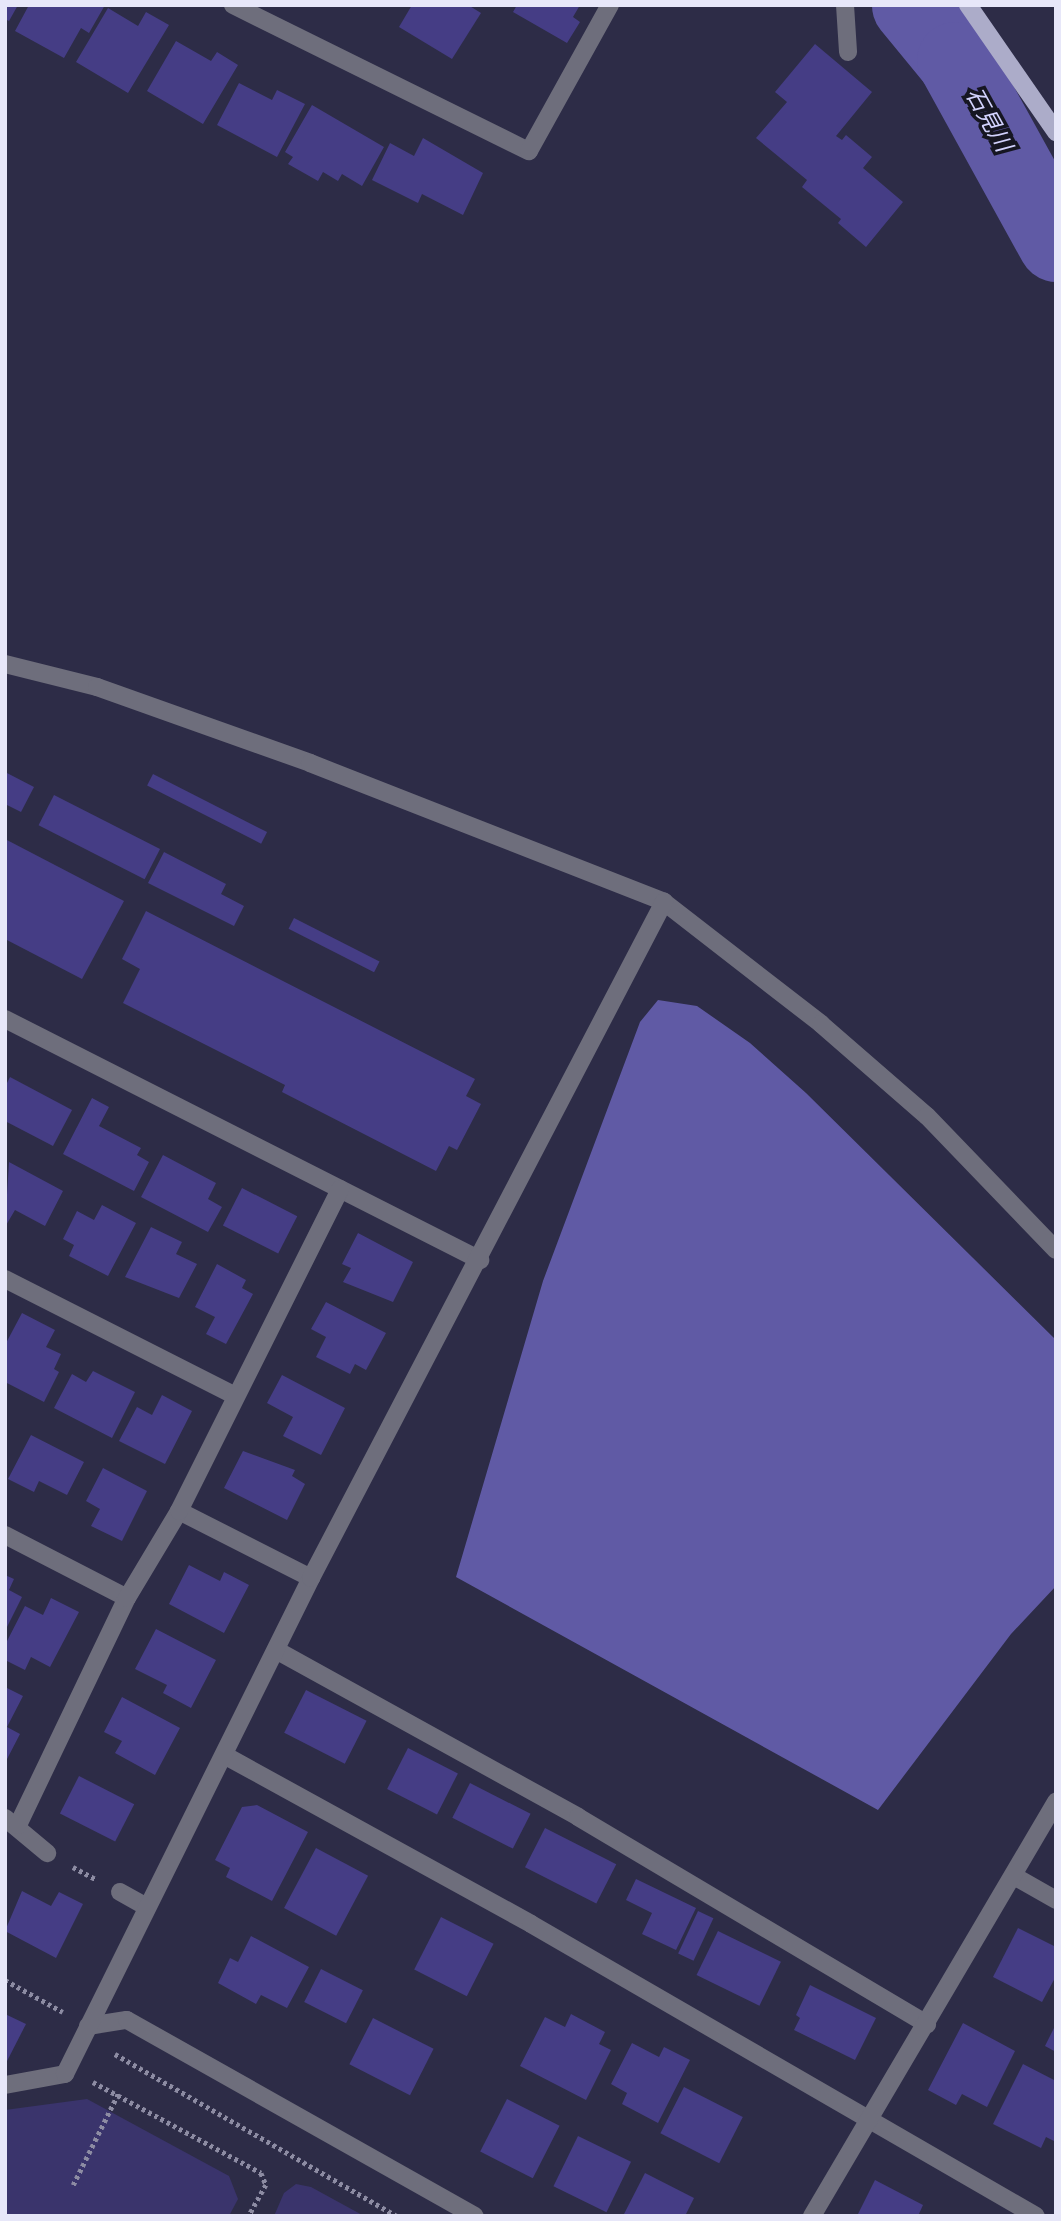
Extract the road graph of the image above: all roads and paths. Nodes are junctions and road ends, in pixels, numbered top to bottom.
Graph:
1 (233, 5) edge
2 (610, 5) edge
3 (845, 5) edge
4 (968, 5) edge
5 (848, 52) dead end
6 (1056, 132) edge
7 (5, 664) edge
8 (664, 902) junction
9 (5, 1018) edge
10 (340, 1189) junction
11 (1056, 1250) edge
12 (480, 1260) junction
13 (5, 1279) edge
14 (234, 1395) junction
15 (179, 1511) junction
16 (5, 1535) edge
17 (310, 1578) junction
18 (127, 1598) junction
19 (276, 1650) junction
20 (224, 1755) junction
21 (1056, 1801) edge
22 (11, 1822) edge
23 (47, 1853) joint
24 (1014, 1876) junction
25 (120, 1892) joint
26 (1056, 1900) edge
27 (148, 1908) junction
28 (5, 1980) edge
29 (927, 2024) junction
30 (88, 2026) junction
31 (65, 2074) junction
32 (5, 2085) edge
33 (118, 2094) junction
34 (870, 2120) junction
35 (73, 2185) dead end
36 (248, 2216) edge
37 (397, 2216) edge
38 (475, 2216) edge
39 (812, 2216) edge
40 (1036, 2216) edge

1 - 2 street
3 - 5 street
4 - 6 main road
7 - 8 street
8 - 11 street
8 - 12 street
9 - 10 street
10 - 12 street
10 - 14 street
12 - 17 street
13 - 14 street
14 - 15 street
15 - 17 street
15 - 18 street
16 - 18 street
17 - 19 street
18 - 22 street
19 - 20 street
19 - 29 street
20 - 27 street
20 - 34 street
21 - 24 street
22 - 23 street
23 - 25 path
24 - 26 street
24 - 29 street
25 - 27 street
27 - 30 street
28 - 30 path
29 - 34 street
30 - 31 street
30 - 37 path
30 - 38 street
31 - 32 street
31 - 33 path
33 - 35 path
33 - 36 path
34 - 39 street
34 - 40 street

